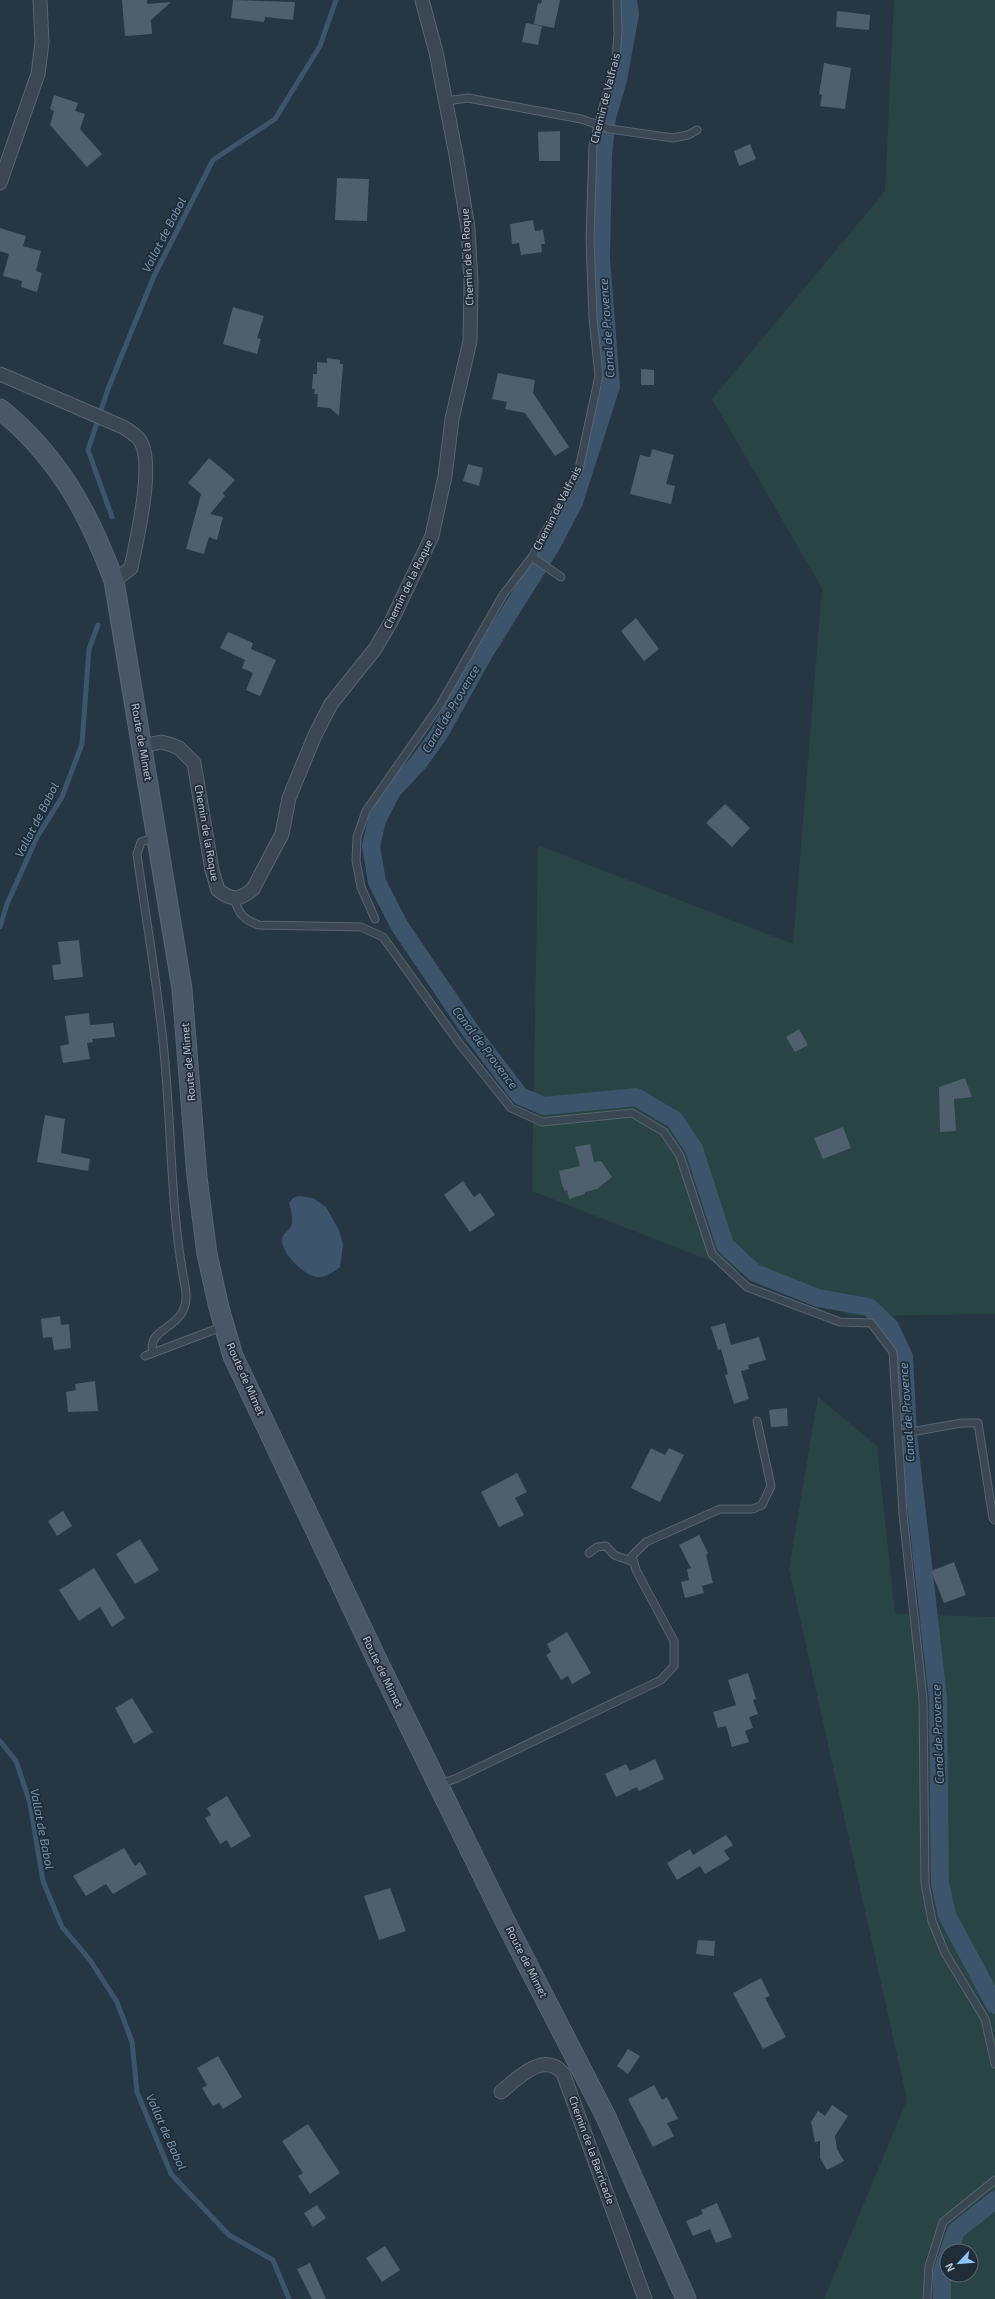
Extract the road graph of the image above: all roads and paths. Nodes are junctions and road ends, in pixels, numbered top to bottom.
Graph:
1 (40, 0) edge
2 (422, 0) edge
3 (617, 0) edge
4 (446, 101) junction
5 (599, 126) junction
6 (698, 130) dead end
7 (0, 183) edge
8 (0, 374) edge
9 (0, 410) edge
10 (533, 558) junction
11 (561, 577) dead end
12 (114, 581) junction
13 (143, 746) junction
14 (157, 836) junction
15 (234, 899) junction
16 (375, 919) dead end
17 (224, 1326) junction
18 (153, 1353) junction
19 (145, 1356) dead end
20 (757, 1421) dead end
21 (899, 1434) junction
22 (995, 1520) edge
23 (589, 1553) dead end
24 (634, 1562) junction
25 (438, 1784) junction
26 (995, 2064) edge
27 (501, 2092) dead end
28 (995, 2180) edge
29 (645, 2299) edge
30 (686, 2299) edge
31 (927, 2299) edge

1 - 7 street
2 - 4 street, Chemin de la Roque
3 - 5 lane, Chemin de Valfrais
4 - 5 lane
4 - 15 street, Chemin de la Roque
5 - 6 lane
5 - 10 lane, Chemin de Valfrais
8 - 12 street
9 - 12 main road, Route de Mimet
10 - 11 lane
10 - 16 lane, Chemin de Valfrais
12 - 13 main road, Route de Mimet
13 - 14 main road, Route de Mimet
13 - 15 street, Chemin de la Roque
14 - 17 main road, Route de Mimet
14 - 18 lane
15 - 21 lane
17 - 18 lane
17 - 25 main road, Route de Mimet
18 - 19 lane
20 - 24 lane
21 - 22 lane
21 - 26 lane
23 - 24 lane
24 - 25 lane
25 - 30 main road, Route de Mimet
27 - 29 street, Chemin de la Barricade
28 - 31 lane

